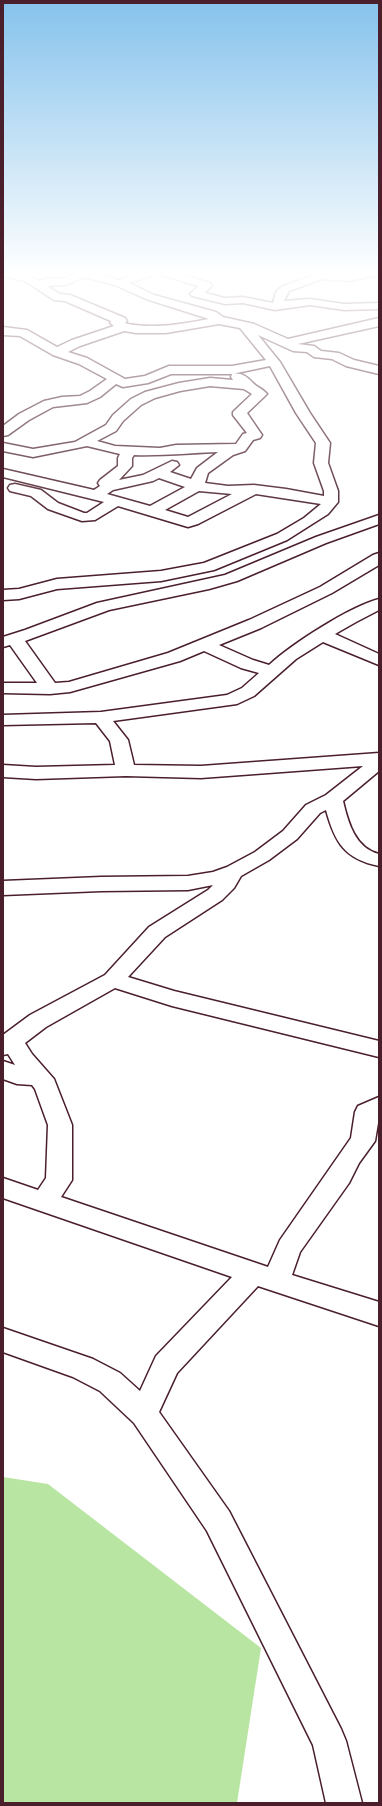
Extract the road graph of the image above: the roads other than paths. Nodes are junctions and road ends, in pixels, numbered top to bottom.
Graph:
1 (72, 357) edge
2 (270, 357) edge
3 (338, 357) edge
4 (274, 362) junction
5 (376, 366) edge
6 (224, 370) junction
7 (115, 379) junction
8 (247, 385) junction
9 (3, 432) edge
10 (86, 442) junction
11 (3, 447) edge
12 (240, 448) junction
13 (184, 449) junction
14 (131, 450) junction
15 (3, 473) edge
16 (160, 473) junction
17 (3, 484) edge
18 (196, 486) junction
19 (254, 489) junction
20 (103, 491) junction
21 (117, 501) junction
22 (331, 502) junction
23 (152, 511) junction
24 (379, 519) edge
25 (379, 558) edge
26 (3, 595) edge
27 (379, 604) edge
28 (322, 635) junction
29 (9, 640) edge
30 (205, 645) junction
31 (379, 660) edge
32 (271, 671) junction
33 (70, 687) junction
34 (3, 688) edge
35 (50, 689) junction
36 (92, 717) junction
37 (3, 720) edge
38 (379, 758) edge
39 (379, 762) edge
40 (126, 770) junction
41 (3, 771) edge
42 (333, 799) junction
43 (379, 860) edge
44 (234, 872) junction
45 (188, 883) junction
46 (3, 888) edge
47 (215, 895) junction
48 (113, 980) junction
49 (7, 1044) edge
50 (375, 1050) edge
51 (3, 1070) edge
52 (39, 1078) junction
53 (379, 1106) edge
54 (3, 1188) edge
55 (43, 1202) junction
56 (264, 1277) junction
57 (379, 1314) edge
58 (3, 1340) edge
59 (144, 1414) junction
60 (344, 1803) edge

1 - 7 street
2 - 4 street
3 - 5 street
4 - 6 street
4 - 22 street
6 - 7 street
6 - 8 street
7 - 9 street
8 - 10 street
8 - 12 street
10 - 11 street
10 - 14 street
12 - 13 street
12 - 18 street
13 - 14 street
13 - 16 street
14 - 20 street
15 - 20 street
16 - 18 street
16 - 20 street
17 - 21 street
18 - 19 street
18 - 23 street
19 - 22 street
19 - 23 street
20 - 21 street
21 - 23 street
22 - 26 street
24 - 29 street
25 - 30 street
27 - 28 street
28 - 31 street
28 - 32 street
29 - 35 street
30 - 32 street
30 - 33 street
32 - 36 street
33 - 35 street
33 - 36 street
34 - 35 street
36 - 37 street
36 - 40 street
38 - 40 street
39 - 42 street
40 - 41 street
42 - 43 street
42 - 44 street
44 - 45 street
44 - 47 street
45 - 46 street
45 - 47 street
47 - 48 street
48 - 49 street
48 - 50 street
49 - 52 street
51 - 52 street
52 - 55 street
53 - 56 street
54 - 55 street
55 - 56 street
56 - 57 street
56 - 59 street
58 - 59 street
59 - 60 street

